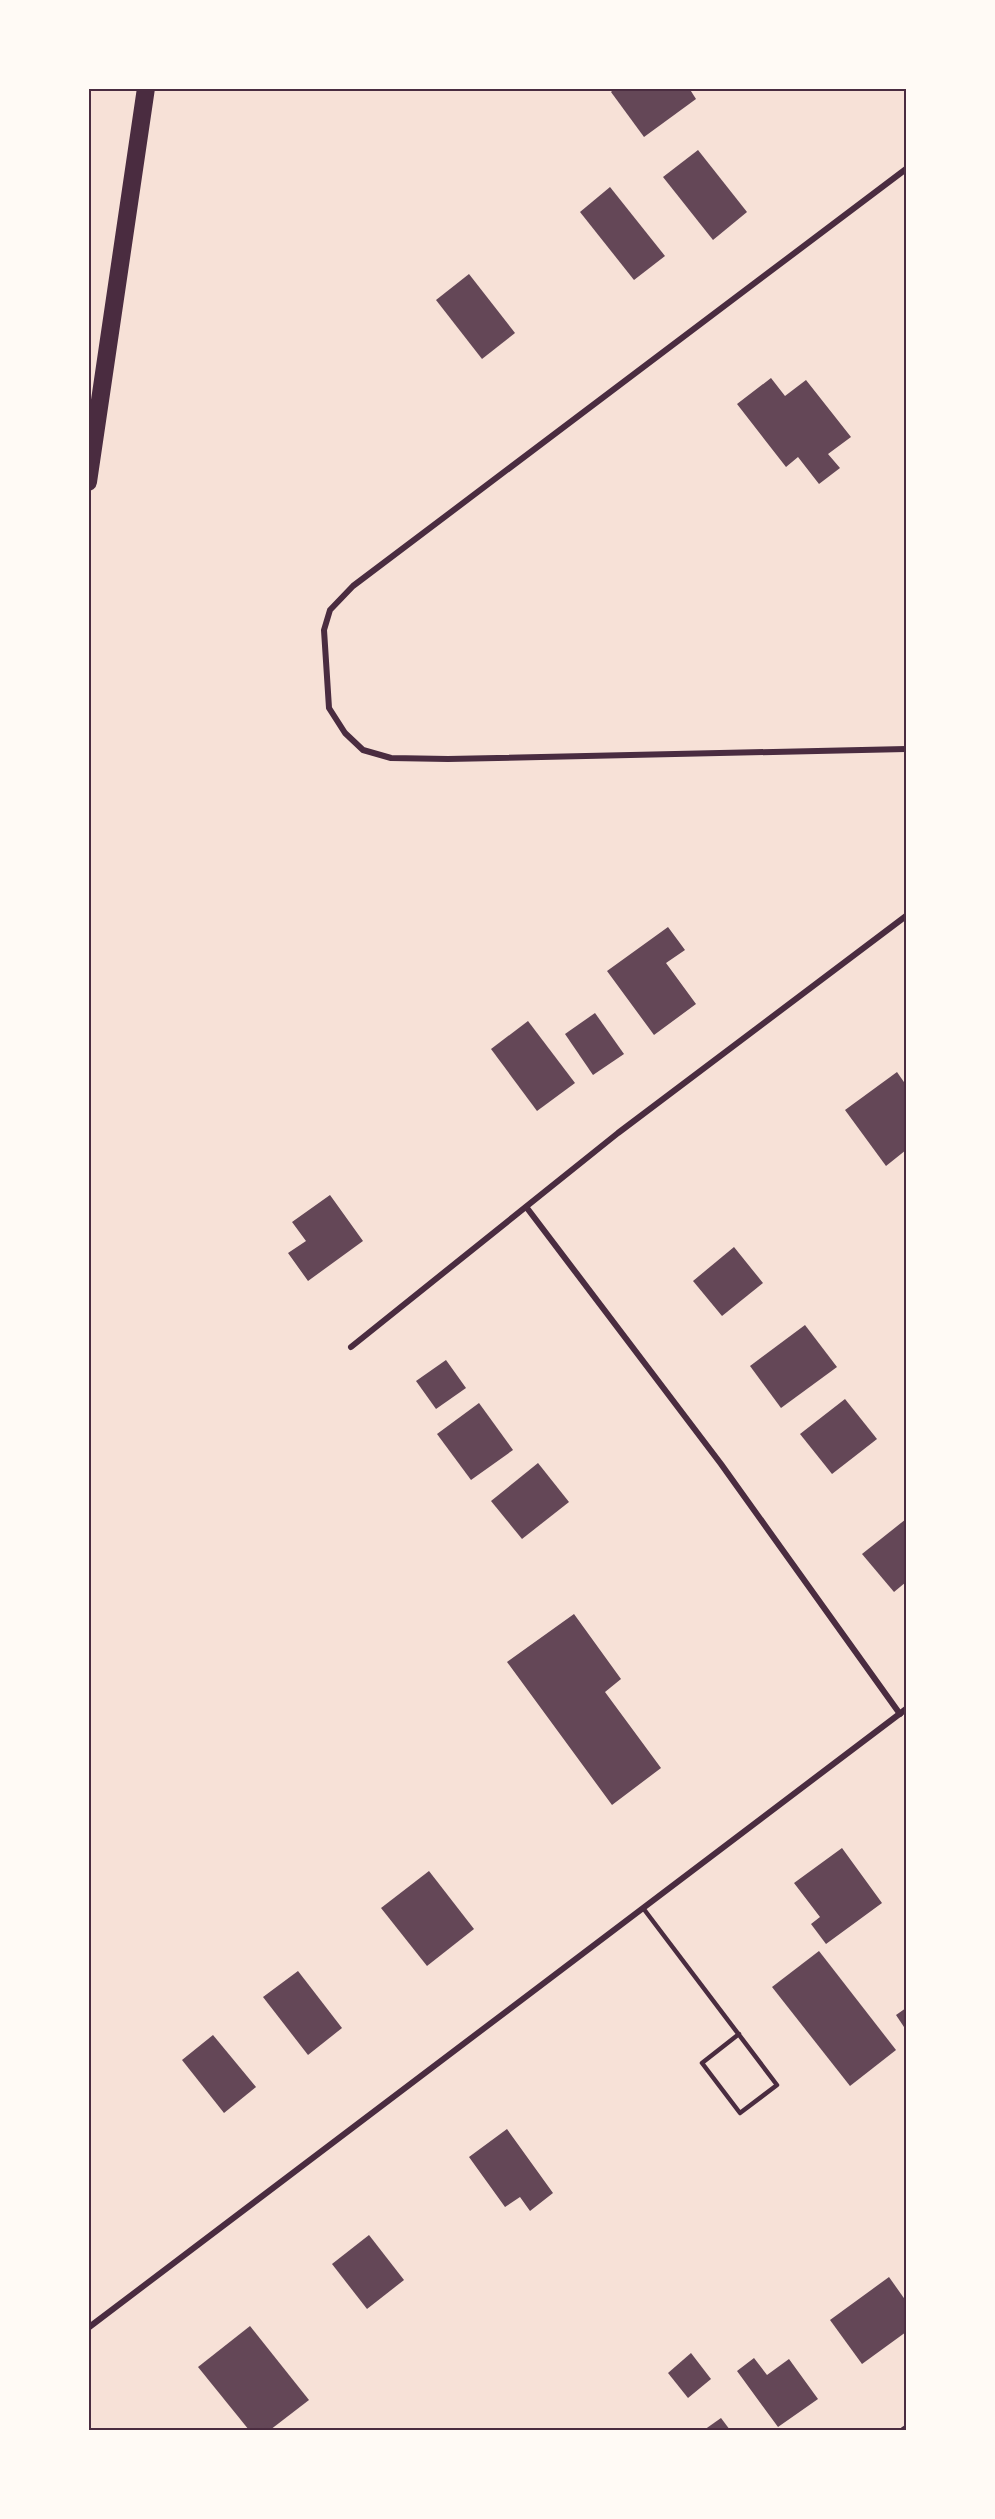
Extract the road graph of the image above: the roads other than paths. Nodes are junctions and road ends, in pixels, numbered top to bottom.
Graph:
1 (146, 88) edge
2 (906, 169) edge
3 (88, 482) edge
4 (906, 749) edge
5 (906, 916) edge
6 (526, 1208) junction
7 (351, 1347) dead end
8 (903, 1712) edge
9 (643, 1908) junction
10 (739, 2034) junction
11 (88, 2328) edge
12 (906, 2428) edge
13 (903, 2430) edge

1 - 3 highway
2 - 4 street
5 - 6 street
6 - 7 street
6 - 8 street
8 - 9 street
9 - 10 lane
9 - 11 street
10 - 10 lane
12 - 13 street

